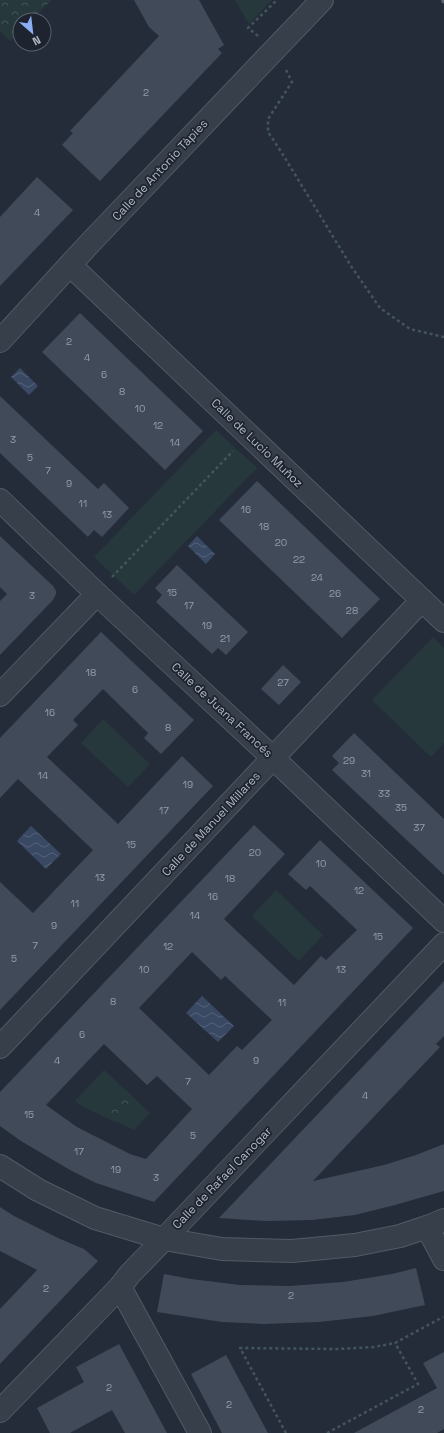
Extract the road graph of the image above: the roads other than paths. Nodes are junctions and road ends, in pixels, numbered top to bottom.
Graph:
1 (322, 0) edge
2 (70, 265) junction
3 (0, 341) edge
4 (0, 500) edge
5 (97, 594) junction
6 (422, 600) junction
7 (444, 620) edge
8 (0, 695) edge
9 (273, 758) junction
10 (444, 921) edge
11 (444, 944) edge
12 (0, 1048) edge
13 (0, 1166) edge
14 (435, 1224) edge
15 (164, 1239) junction
16 (444, 1259) edge
17 (120, 1287) junction
18 (0, 1411) edge
19 (200, 1433) edge

1 - 2 street, Calle de Antonio Tàpies
2 - 3 street, Calle de Antonio Tàpies
2 - 6 street, Calle de Lucio Muñoz
4 - 5 street, Calle de Juana Francés
5 - 8 street
5 - 9 street, Calle de Juana Francés
6 - 7 street, Calle de Lucio Muñoz
6 - 9 street, Calle de Manuel Millares
9 - 10 street, Calle de Juana Francés
9 - 12 street, Calle de Manuel Millares
11 - 15 street, Calle de Rafael Canogar
13 - 15 street
14 - 15 street
14 - 16 street
15 - 17 street, Calle de Rafael Canogar
17 - 18 street, Calle de Rafael Canogar
17 - 19 street

